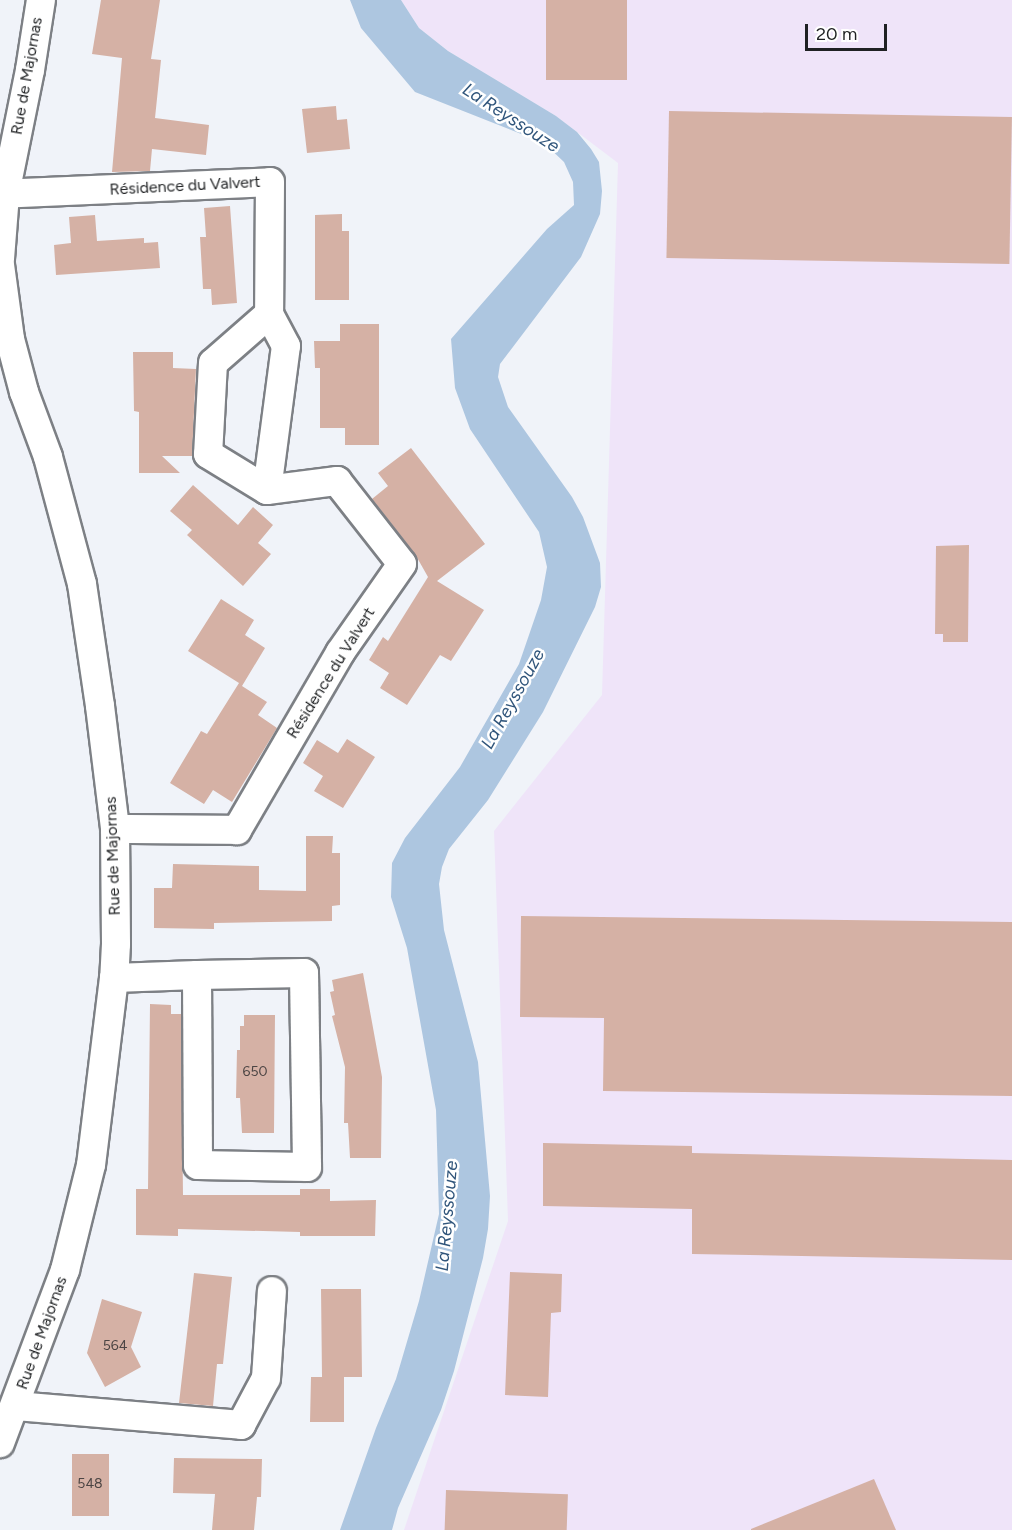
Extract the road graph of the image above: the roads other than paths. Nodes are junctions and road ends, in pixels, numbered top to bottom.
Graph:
1 (41, 0) edge
2 (2, 194) edge
3 (0, 259) edge
4 (0, 265) edge
5 (269, 314) junction
6 (267, 490) junction
7 (115, 829) junction
8 (197, 975) junction
9 (114, 978) junction
10 (272, 1291) dead end
11 (13, 1388) edge
12 (0, 1443) edge

1 - 2 street, Rue de Majornas
2 - 3 street, Rue de Majornas
2 - 5 street, Résidence du Valvert
4 - 7 street, Rue de Majornas
5 - 6 street, Résidence du Valvert
5 - 6 street
6 - 7 street, Résidence du Valvert
7 - 9 street, Rue de Majornas
8 - 8 street
8 - 9 street
9 - 11 street, Rue de Majornas
10 - 11 street
11 - 12 street, Rue de Majornas

